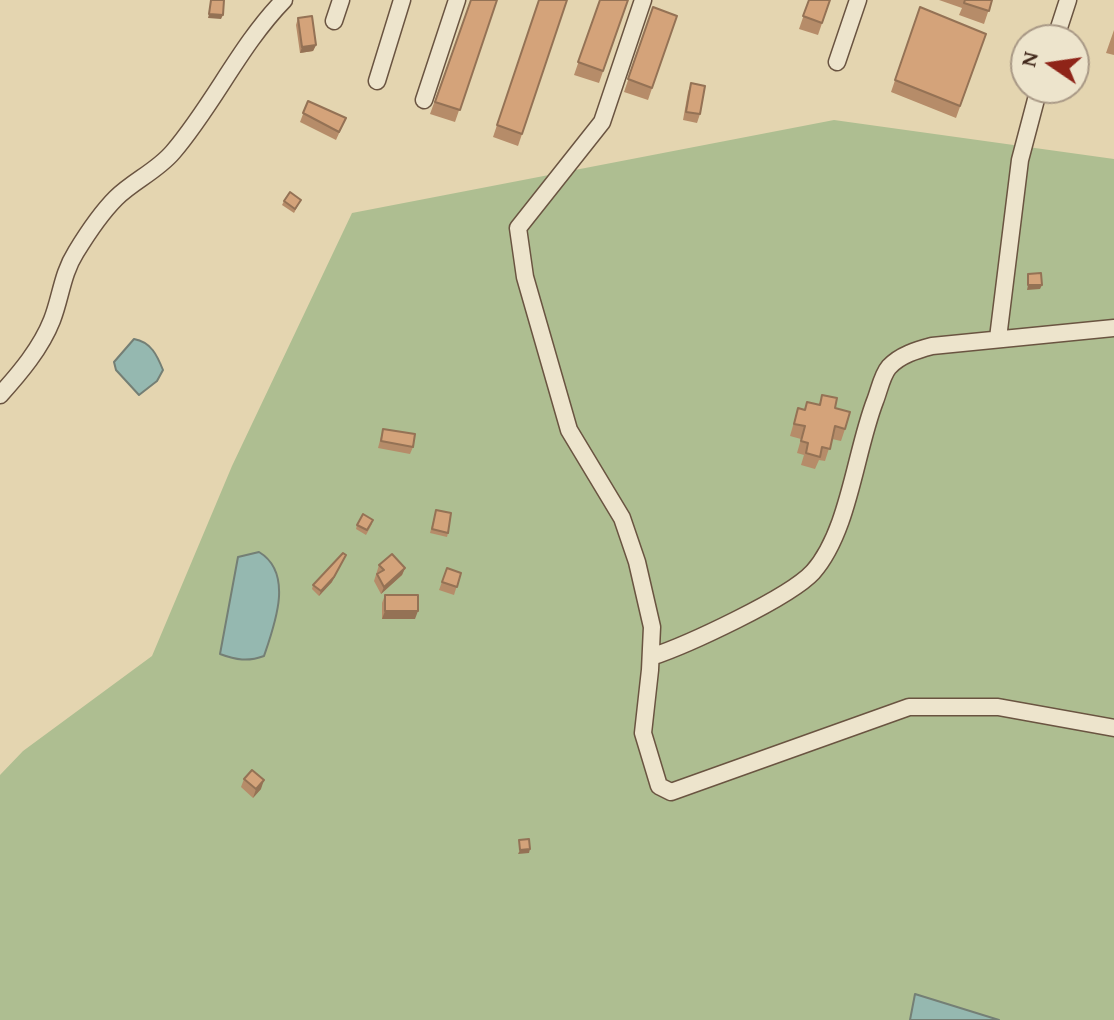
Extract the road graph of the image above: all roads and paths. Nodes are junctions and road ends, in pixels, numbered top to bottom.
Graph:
1 (284, 0) edge
2 (341, 0) edge
3 (402, 0) edge
4 (457, 0) edge
5 (643, 0) edge
6 (858, 0) edge
7 (1068, 0) edge
8 (334, 21) dead end
9 (1060, 24) edge
10 (837, 62) dead end
11 (377, 81) dead end
12 (424, 100) dead end
13 (1035, 104) edge
14 (1114, 328) edge
15 (998, 338) junction
16 (0, 395) edge
17 (651, 657) junction
18 (1114, 728) edge

1 - 16 street
2 - 8 street
3 - 11 street
4 - 12 street
5 - 17 street
6 - 10 street
7 - 9 street
13 - 15 street
14 - 15 street
15 - 17 street
17 - 18 street

